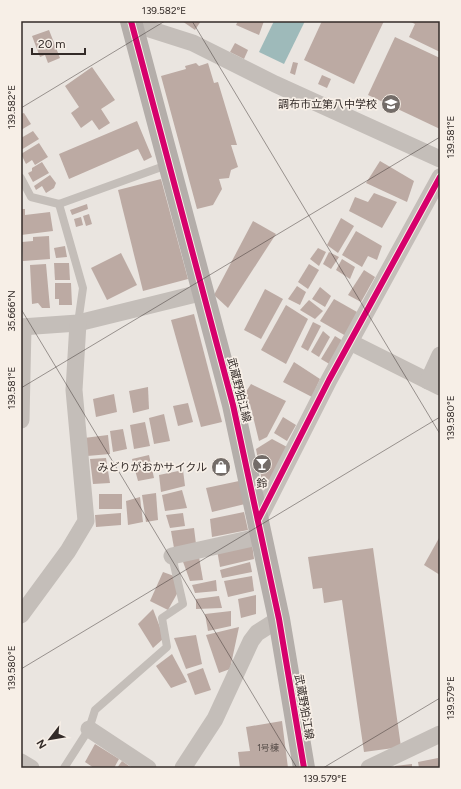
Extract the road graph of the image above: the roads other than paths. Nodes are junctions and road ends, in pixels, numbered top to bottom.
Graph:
1 (132, 21) edge
2 (440, 159) edge
3 (170, 164) junction
4 (440, 177) edge
5 (21, 178) edge
6 (59, 204) junction
7 (204, 292) junction
8 (78, 322) junction
9 (22, 327) edge
10 (350, 342) junction
11 (440, 355) edge
12 (434, 384) edge
13 (21, 420) edge
14 (260, 528) junction
15 (172, 556) joint
16 (21, 615) edge
17 (279, 619) junction
18 (89, 729) junction
19 (440, 734) edge
20 (21, 762) edge
21 (31, 768) edge
22 (64, 768) edge
23 (148, 768) edge
24 (183, 768) edge
25 (304, 768) edge
26 (369, 768) edge

1 - 2 street
1 - 3 main road, 武蔵野狛江線
3 - 6 lane
3 - 7 main road, 武蔵野狛江線
4 - 10 street
5 - 6 lane
6 - 8 lane
7 - 8 street
7 - 14 main road, 武蔵野狛江線
8 - 9 street
8 - 16 street
9 - 13 street
10 - 12 street
10 - 14 street
11 - 12 street
14 - 15 street
14 - 17 main road, 武蔵野狛江線
15 - 18 lane
17 - 24 street
17 - 25 main road, 武蔵野狛江線
18 - 22 lane
18 - 23 street
19 - 26 street
20 - 21 street

